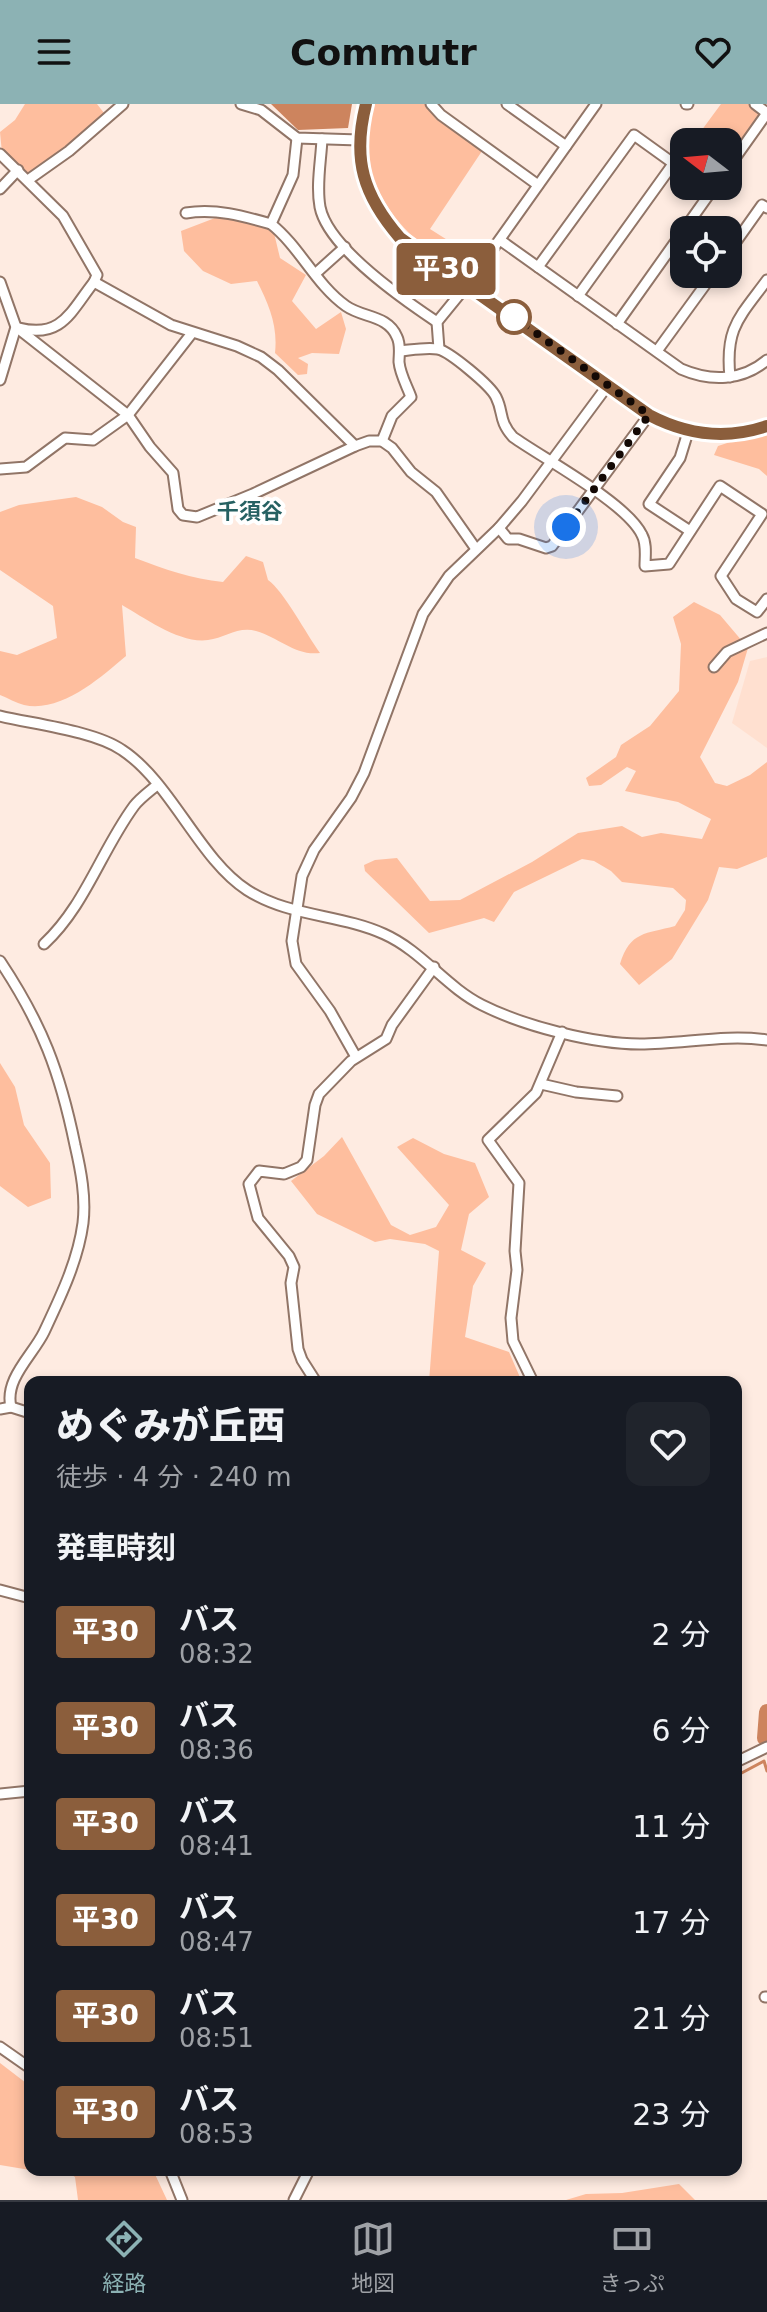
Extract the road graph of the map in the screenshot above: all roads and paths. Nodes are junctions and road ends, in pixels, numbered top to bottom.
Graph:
1 (123, 104) edge
2 (241, 104) edge
3 (366, 104) edge
4 (431, 104) edge
5 (507, 104) edge
6 (755, 104) edge
7 (594, 105) edge
8 (767, 113) edge
9 (297, 138) junction
10 (322, 139) junction
11 (359, 140) junction
12 (566, 146) junction
13 (742, 148) edge
14 (0, 154) edge
15 (670, 162) edge
16 (670, 168) edge
17 (18, 170) junction
18 (28, 180) junction
19 (538, 185) junction
20 (0, 189) edge
21 (703, 200) edge
22 (767, 208) edge
23 (186, 213) dead end
24 (271, 224) junction
25 (742, 233) edge
26 (500, 240) junction
27 (345, 247) junction
28 (538, 267) junction
29 (315, 274) junction
30 (767, 280) edge
31 (0, 282) edge
32 (94, 282) junction
33 (468, 284) junction
34 (703, 288) edge
35 (763, 292) edge
36 (578, 296) junction
37 (437, 322) junction
38 (617, 324) junction
39 (16, 327) junction
40 (192, 333) junction
41 (439, 349) junction
42 (400, 351) junction
43 (657, 351) junction
44 (767, 360) edge
45 (730, 377) junction
46 (0, 380) edge
47 (608, 385) junction
48 (128, 415) junction
49 (649, 415) junction
50 (767, 426) edge
51 (688, 432) junction
52 (382, 441) junction
53 (355, 446) junction
54 (550, 463) junction
55 (0, 469) edge
56 (594, 490) junction
57 (499, 528) junction
58 (690, 531) junction
59 (476, 549) junction
60 (767, 599) edge
61 (767, 633) edge
62 (714, 667) dead end
63 (0, 716) edge
64 (157, 785) junction
65 (295, 911) junction
66 (44, 944) dead end
67 (0, 961) edge
68 (434, 967) junction
69 (562, 1032) junction
70 (767, 1040) edge
71 (356, 1057) junction
72 (541, 1084) junction
73 (617, 1096) dead end
74 (312, 1376) edge
75 (530, 1376) edge
76 (11, 1407) junction
77 (0, 1409) edge
78 (24, 1411) edge
79 (0, 1590) edge
80 (24, 1596) edge
81 (767, 1747) edge
82 (742, 1759) edge
83 (24, 1792) edge
84 (0, 1794) edge
85 (0, 2047) edge
86 (24, 2064) edge
87 (172, 2176) edge
88 (306, 2176) edge
89 (182, 2200) edge
90 (294, 2200) edge

1 - 18 street
2 - 9 street
3 - 11 street
4 - 19 street
5 - 12 street
6 - 8 street
7 - 12 street
8 - 13 street
9 - 10 street
9 - 24 street
10 - 11 street
10 - 27 street
11 - 33 street
12 - 19 street
14 - 17 street
15 - 28 street
16 - 36 street
17 - 18 street
17 - 20 street
18 - 32 street
19 - 26 street
21 - 38 street
22 - 25 street
23 - 24 street
24 - 29 street
26 - 28 street
26 - 33 street
27 - 29 street
27 - 37 street
28 - 36 street
29 - 42 street
30 - 35 street
31 - 39 street
32 - 39 street
32 - 40 street
33 - 37 street
33 - 47 street
34 - 43 street
35 - 45 street
36 - 38 street
37 - 41 street
38 - 43 street
39 - 46 street
39 - 48 street
40 - 48 street
40 - 53 street
41 - 42 street
41 - 54 street
42 - 52 street
43 - 45 street
44 - 45 street
47 - 49 street
47 - 54 street
48 - 53 street
48 - 55 street
49 - 51 street
49 - 56 street
50 - 51 street
51 - 58 street
52 - 53 street
52 - 59 street
54 - 56 street
54 - 57 street
56 - 57 street
56 - 58 street
57 - 59 street
58 - 60 street
59 - 65 street
61 - 62 street
63 - 64 street
64 - 65 street
64 - 66 street
65 - 68 street
65 - 71 street
67 - 76 street
68 - 69 street
68 - 71 street
69 - 70 street
69 - 72 street
71 - 74 street
72 - 73 street
72 - 75 street
76 - 77 street
76 - 78 street
79 - 80 street
81 - 82 street
83 - 84 street
85 - 86 street
87 - 89 street
88 - 90 street

